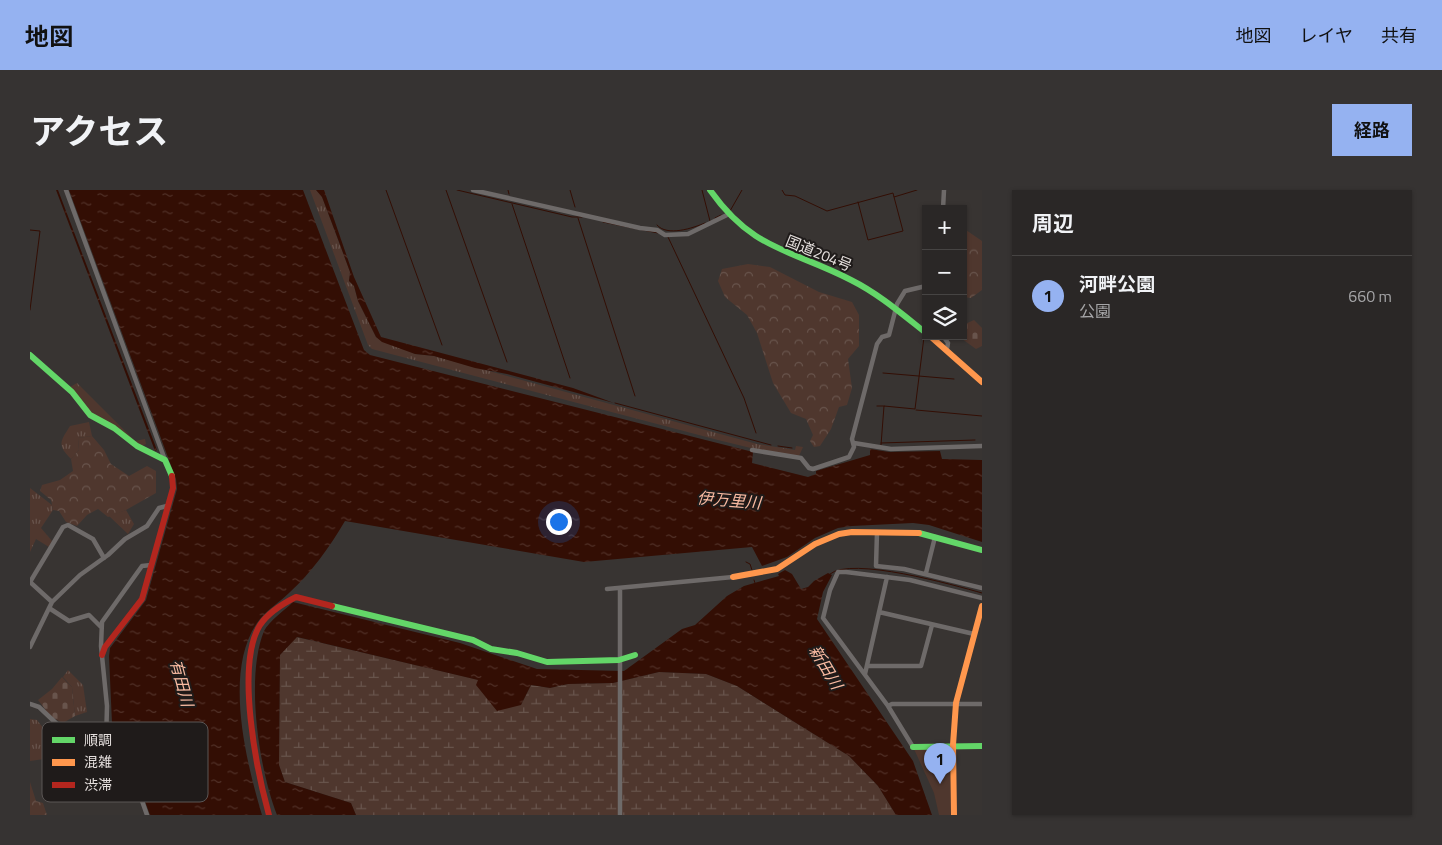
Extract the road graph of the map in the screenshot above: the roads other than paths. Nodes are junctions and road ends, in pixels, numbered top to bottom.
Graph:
1 (66, 190) edge
2 (473, 190) edge
3 (710, 190) edge
4 (944, 190) edge
5 (943, 205) edge
6 (727, 215) junction
7 (922, 287) edge
8 (895, 309) junction
9 (922, 330) edge
10 (935, 340) edge
11 (946, 340) edge
12 (947, 349) junction
13 (30, 355) edge
14 (982, 382) edge
15 (854, 443) junction
16 (982, 446) edge
17 (752, 450) dead end
18 (165, 460) junction
19 (167, 506) junction
20 (877, 532) junction
21 (935, 536) junction
22 (982, 550) edge
23 (104, 558) junction
24 (150, 565) junction
25 (926, 574) junction
26 (733, 577) joint
27 (887, 577) junction
28 (30, 582) edge
29 (620, 588) junction
30 (982, 588) edge
31 (608, 589) dead end
32 (982, 598) edge
33 (52, 602) junction
34 (982, 606) edge
35 (49, 608) junction
36 (879, 612) junction
37 (932, 625) junction
38 (100, 627) junction
39 (974, 634) junction
40 (30, 647) edge
41 (102, 655) junction
42 (635, 655) dead end
43 (619, 662) junction
44 (867, 666) junction
45 (865, 674) junction
46 (30, 704) edge
47 (956, 704) junction
48 (982, 704) edge
49 (888, 706) junction
50 (55, 722) edge
51 (107, 722) edge
52 (954, 746) junction
53 (982, 746) edge
54 (913, 747) joint
55 (142, 802) edge
56 (147, 815) edge
57 (269, 815) edge
58 (620, 815) edge
59 (954, 815) edge

1 - 18 street
2 - 6 street
3 - 6 main road, 国道204号
4 - 5 street
6 - 8 main road, 国道204号
7 - 8 street
8 - 9 main road, 国道204号
8 - 15 street
10 - 12 main road
11 - 12 street
12 - 14 main road
13 - 18 main road
15 - 16 street
15 - 17 street
18 - 19 main road
19 - 23 street
19 - 24 main road
20 - 21 main road
20 - 25 street
20 - 26 main road
21 - 22 main road
21 - 25 street
23 - 28 street
23 - 33 street
24 - 38 street
24 - 41 main road
25 - 30 street
26 - 29 street
27 - 32 street
27 - 36 street
27 - 45 street
28 - 33 street
29 - 31 street
29 - 43 street
33 - 35 street
34 - 39 main road
35 - 38 street
35 - 40 street
36 - 37 street
36 - 44 street
37 - 39 street
37 - 44 street
38 - 41 street
39 - 47 main road
41 - 51 street
42 - 43 main road
43 - 57 main road
43 - 58 street
44 - 45 street
45 - 49 street
46 - 50 street
47 - 48 street
47 - 49 street
47 - 52 main road
49 - 54 street
52 - 53 main road
52 - 54 main road
52 - 59 main road
55 - 56 street

